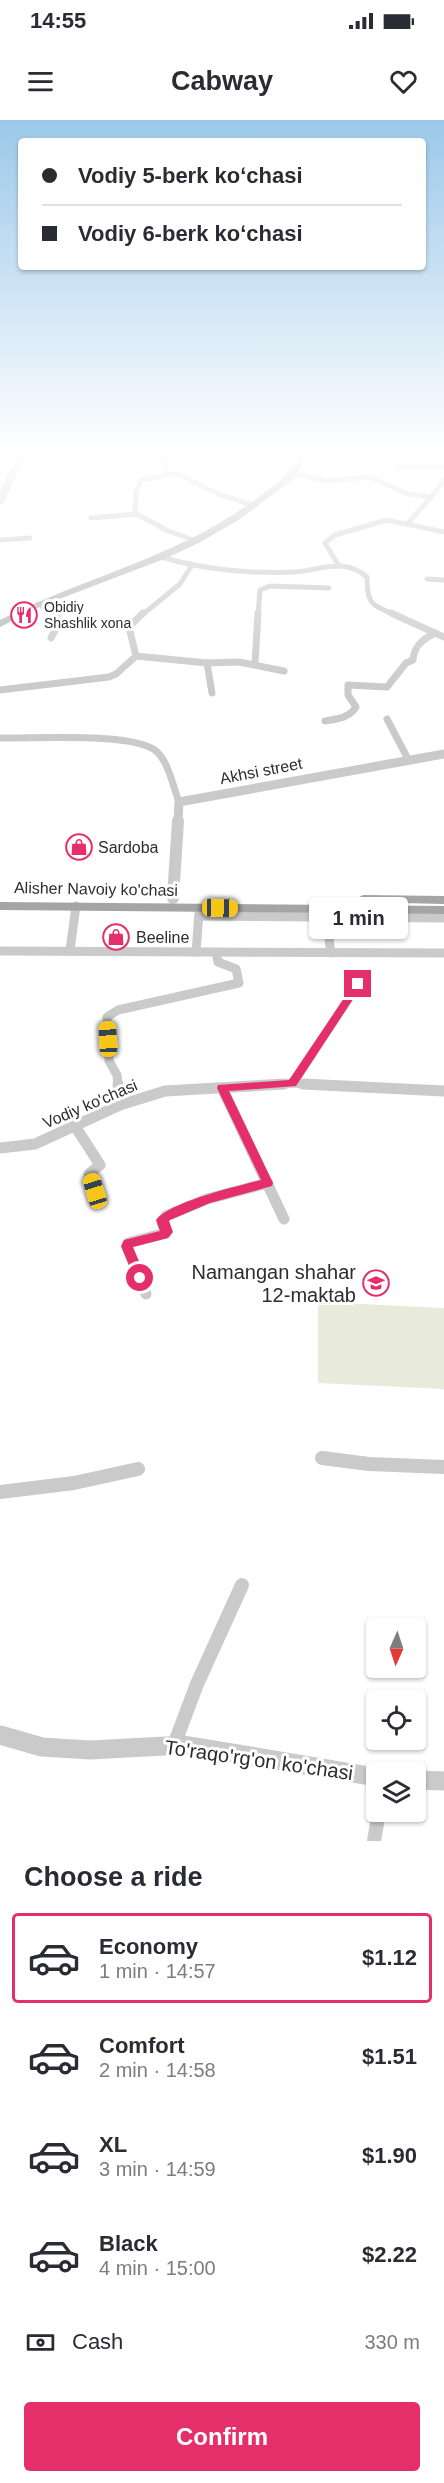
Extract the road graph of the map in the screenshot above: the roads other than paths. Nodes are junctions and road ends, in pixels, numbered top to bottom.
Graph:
1 (167, 530) edge
2 (215, 530) edge
3 (353, 530) edge
4 (30, 538) dead end
5 (0, 540) edge
6 (196, 541) junction
7 (161, 557) junction
8 (192, 565) junction
9 (339, 566) junction
10 (427, 579) dead end
11 (444, 580) edge
12 (329, 588) dead end
13 (38, 604) junction
14 (13, 618) junction
15 (0, 624) edge
16 (435, 633) junction
17 (0, 637) edge
18 (51, 638) dead end
19 (444, 638) edge
20 (136, 656) junction
21 (207, 663) junction
22 (255, 664) junction
23 (284, 671) dead end
24 (0, 690) edge
25 (212, 693) dead end
26 (387, 719) dead end
27 (325, 721) dead end
28 (0, 738) edge
29 (444, 754) edge
30 (408, 759) junction
31 (179, 802) junction
32 (0, 896) edge
33 (173, 898) junction
34 (444, 900) edge
35 (0, 906) edge
36 (76, 906) junction
37 (444, 910) edge
38 (199, 912) junction
39 (325, 912) junction
40 (444, 918) edge
41 (0, 951) edge
42 (70, 951) junction
43 (196, 952) junction
44 (216, 952) junction
45 (331, 953) junction
46 (444, 953) edge
47 (358, 984) dead end
48 (293, 1083) junction
49 (222, 1088) junction
50 (444, 1091) edge
51 (120, 1105) junction
52 (75, 1126) junction
53 (0, 1148) edge
54 (268, 1183) junction
55 (95, 1191) dead end
56 (284, 1219) dead end
57 (146, 1294) dead end
58 (322, 1458) dead end
59 (444, 1467) edge
60 (138, 1469) dead end
61 (0, 1492) edge
62 (243, 1585) dead end
63 (0, 1735) edge
64 (174, 1745) junction
65 (366, 1775) edge
66 (426, 1780) edge
67 (444, 1781) edge
68 (377, 1822) edge
69 (374, 1841) edge

1 - 6 street
2 - 6 main road
3 - 9 street
4 - 5 street
6 - 7 main road
7 - 8 street
7 - 13 main road
8 - 9 street
8 - 20 street
9 - 16 street
10 - 11 street
12 - 22 street
13 - 14 main road
13 - 18 street
14 - 15 main road
14 - 17 main road
16 - 19 street
16 - 27 street
20 - 21 street
20 - 24 street
21 - 22 street
21 - 25 street
22 - 23 street
26 - 30 street
28 - 31 street
29 - 30 street, Akhsi street
30 - 31 street, Akhsi street
31 - 33 street
32 - 33 main road, Alisher Navoiy ko'chasi
33 - 34 main road, Alisher Navoiy ko'chasi
35 - 36 main road, Alisher Navoiy ko'chasi
36 - 38 main road, Alisher Navoiy ko'chasi
36 - 42 street
37 - 39 main road, Alisher Navoiy ko'chasi
38 - 39 main road, Alisher Navoiy ko'chasi
38 - 43 street
39 - 40 street
39 - 45 street
41 - 42 street
42 - 43 street
43 - 44 street
44 - 45 street
44 - 51 street
45 - 46 street
47 - 48 street
48 - 49 street, Vodiy ko'chasi
48 - 50 street, Vodiy ko'chasi
49 - 51 street, Vodiy ko'chasi
49 - 54 street
51 - 52 street, Vodiy ko'chasi
52 - 53 street, Vodiy ko'chasi
52 - 55 street
54 - 56 street
54 - 57 street
58 - 59 street
60 - 61 street
62 - 64 street
63 - 64 street, To'raqo'rg'on ko'chasi
64 - 65 street, To'raqo'rg'on ko'chasi
66 - 67 street
68 - 69 street

